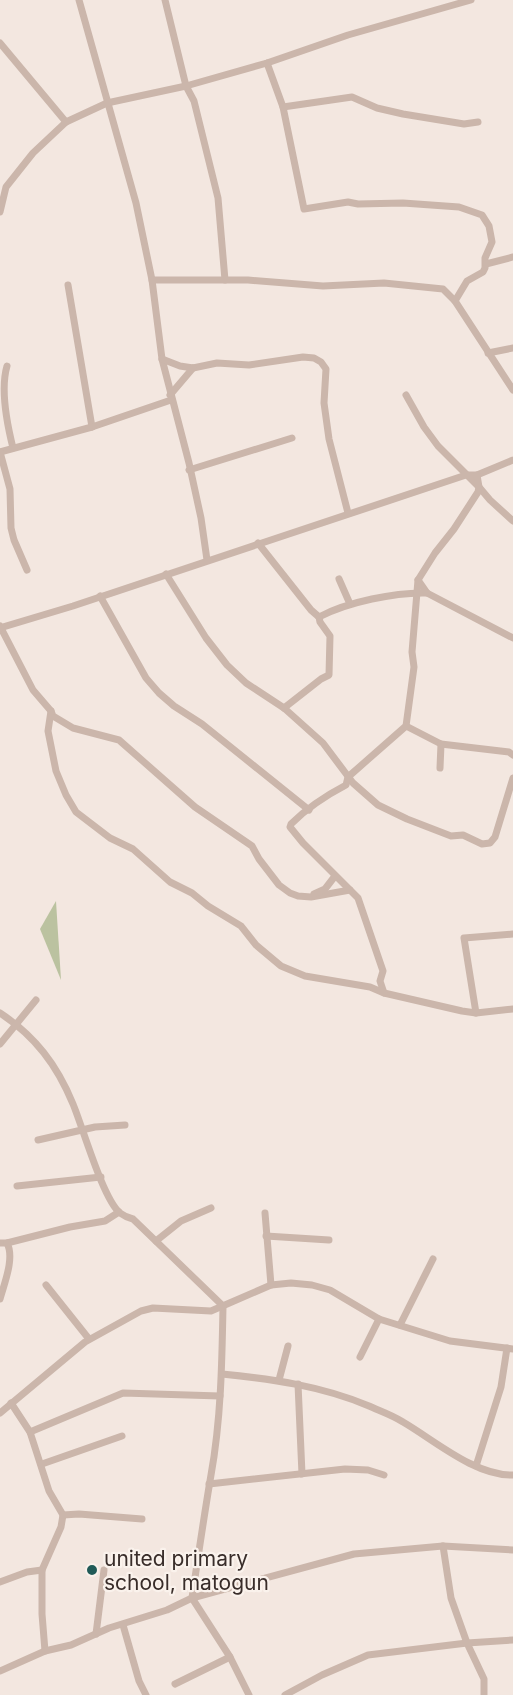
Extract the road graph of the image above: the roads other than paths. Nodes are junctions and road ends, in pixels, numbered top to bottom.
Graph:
1 (79, 0) edge
2 (165, 0) edge
3 (441, 0) edge
4 (471, 0) edge
5 (440, 9) junction
6 (0, 43) edge
7 (267, 63) junction
8 (186, 86) junction
9 (107, 103) junction
10 (283, 107) junction
11 (66, 122) junction
12 (478, 122) dead end
13 (0, 180) edge
14 (6, 187) junction
15 (0, 212) edge
16 (513, 257) edge
17 (486, 264) junction
18 (152, 280) junction
19 (225, 280) junction
20 (68, 285) dead end
21 (448, 293) junction
22 (460, 293) junction
23 (455, 301) junction
24 (513, 348) edge
25 (488, 353) junction
26 (162, 359) junction
27 (7, 366) dead end
28 (193, 368) junction
29 (1, 376) edge
30 (513, 390) edge
31 (406, 395) dead end
32 (171, 398) junction
33 (92, 427) junction
34 (291, 438) dead end
35 (13, 448) junction
36 (0, 452) edge
37 (513, 460) edge
38 (189, 470) junction
39 (465, 475) junction
40 (477, 475) junction
41 (479, 488) junction
42 (348, 513) junction
43 (513, 521) edge
44 (258, 543) junction
45 (207, 560) junction
46 (27, 570) dead end
47 (166, 574) junction
48 (339, 579) dead end
49 (418, 580) junction
50 (417, 592) junction
51 (427, 593) junction
52 (100, 596) junction
53 (350, 604) junction
54 (320, 617) junction
55 (1, 627) edge
56 (513, 638) edge
57 (284, 708) junction
58 (51, 711) junction
59 (406, 726) junction
60 (441, 744) junction
61 (513, 755) edge
62 (440, 768) dead end
63 (348, 777) junction
64 (513, 778) edge
65 (309, 810) junction
66 (335, 876) junction
67 (350, 890) junction
68 (309, 897) junction
69 (513, 934) edge
70 (384, 993) junction
71 (36, 1000) dead end
72 (513, 1009) edge
73 (0, 1013) edge
74 (476, 1013) junction
75 (17, 1024) junction
76 (0, 1044) edge
77 (126, 1125) dead end
78 (83, 1130) junction
79 (38, 1140) dead end
80 (101, 1177) junction
81 (18, 1186) dead end
82 (211, 1208) dead end
83 (119, 1212) junction
84 (265, 1213) dead end
85 (266, 1236) junction
86 (330, 1240) dead end
87 (156, 1241) junction
88 (4, 1243) edge
89 (433, 1259) dead end
90 (46, 1284) dead end
91 (271, 1285) junction
92 (0, 1299) edge
93 (223, 1306) junction
94 (379, 1319) junction
95 (400, 1325) junction
96 (89, 1339) junction
97 (288, 1346) dead end
98 (510, 1349) edge
99 (360, 1356) dead end
100 (222, 1374) junction
101 (279, 1380) junction
102 (298, 1384) junction
103 (220, 1395) junction
104 (11, 1403) junction
105 (0, 1413) edge
106 (30, 1432) junction
107 (122, 1436) dead end
108 (42, 1464) junction
109 (476, 1466) junction
110 (302, 1474) junction
111 (384, 1475) dead end
112 (513, 1475) edge
113 (209, 1484) junction
114 (63, 1515) junction
115 (142, 1520) dead end
116 (442, 1546) junction
117 (513, 1550) edge
118 (42, 1570) junction
119 (104, 1570) dead end
120 (0, 1582) edge
121 (192, 1598) junction
122 (123, 1625) junction
123 (96, 1634) junction
124 (513, 1640) edge
125 (467, 1643) junction
126 (45, 1651) junction
127 (230, 1657) junction
128 (0, 1671) edge
129 (175, 1684) dead end
130 (146, 1695) edge
131 (249, 1695) edge
132 (285, 1695) edge
133 (484, 1695) edge

1 - 9 street
2 - 8 street
3 - 5 street
4 - 5 street
5 - 7 street
6 - 11 street
7 - 8 street
7 - 10 street
8 - 9 street
8 - 19 street
9 - 11 street
9 - 18 street
10 - 12 street
10 - 17 street
11 - 14 street
13 - 14 street
14 - 15 street
16 - 17 street
17 - 22 street
18 - 19 street
18 - 26 street
19 - 21 street
20 - 33 street
21 - 22 street
21 - 23 street
22 - 23 street
23 - 25 street
24 - 25 street
25 - 30 street
26 - 28 street
26 - 32 street
27 - 29 street
28 - 32 street
28 - 42 street
29 - 35 street
31 - 39 street
32 - 33 street
32 - 38 street
33 - 35 street
34 - 38 street
35 - 36 street
36 - 46 street
37 - 40 street
38 - 45 street
39 - 40 street
39 - 41 street
39 - 42 street
40 - 41 street
41 - 43 street
41 - 49 street
42 - 44 street
44 - 45 street
44 - 54 street
45 - 47 street
47 - 52 street
47 - 57 street
48 - 53 street
49 - 50 street
49 - 51 street
50 - 51 street
50 - 53 street
50 - 59 street
51 - 56 street
52 - 55 street
52 - 65 street
53 - 54 street
54 - 57 street
55 - 58 street
57 - 63 street
58 - 68 street
58 - 70 street
59 - 60 street
59 - 63 street
60 - 61 street
60 - 62 street
63 - 64 street
63 - 65 street
65 - 66 street
66 - 67 street
66 - 68 street
67 - 68 street
67 - 70 street
69 - 74 street
70 - 74 street
71 - 75 street
72 - 74 street
73 - 75 street
75 - 76 street
75 - 78 street
77 - 78 street
78 - 79 street
78 - 80 street
80 - 81 street
80 - 83 street
82 - 87 street
83 - 87 street
83 - 88 street
84 - 85 street
85 - 86 street
85 - 91 street
87 - 93 street
88 - 92 street
89 - 95 street
90 - 96 street
91 - 93 street
91 - 94 street
93 - 96 street
93 - 100 street
94 - 95 street
94 - 99 street
95 - 98 street
96 - 104 street
97 - 101 street
98 - 109 street
100 - 101 street
100 - 103 street
101 - 102 street
102 - 109 street
102 - 110 street
103 - 106 street
103 - 113 street
104 - 105 street
104 - 106 street
106 - 108 street
107 - 108 street
108 - 114 street
109 - 112 street
110 - 111 street
110 - 113 street
113 - 121 street
114 - 115 street
114 - 118 street
116 - 117 street
116 - 121 street
116 - 125 street
118 - 120 street
118 - 126 street
119 - 123 street
121 - 122 street
121 - 127 street
122 - 123 street
122 - 130 street
123 - 126 street
124 - 125 street
125 - 132 street
125 - 133 street
126 - 128 street
127 - 129 street
127 - 131 street

